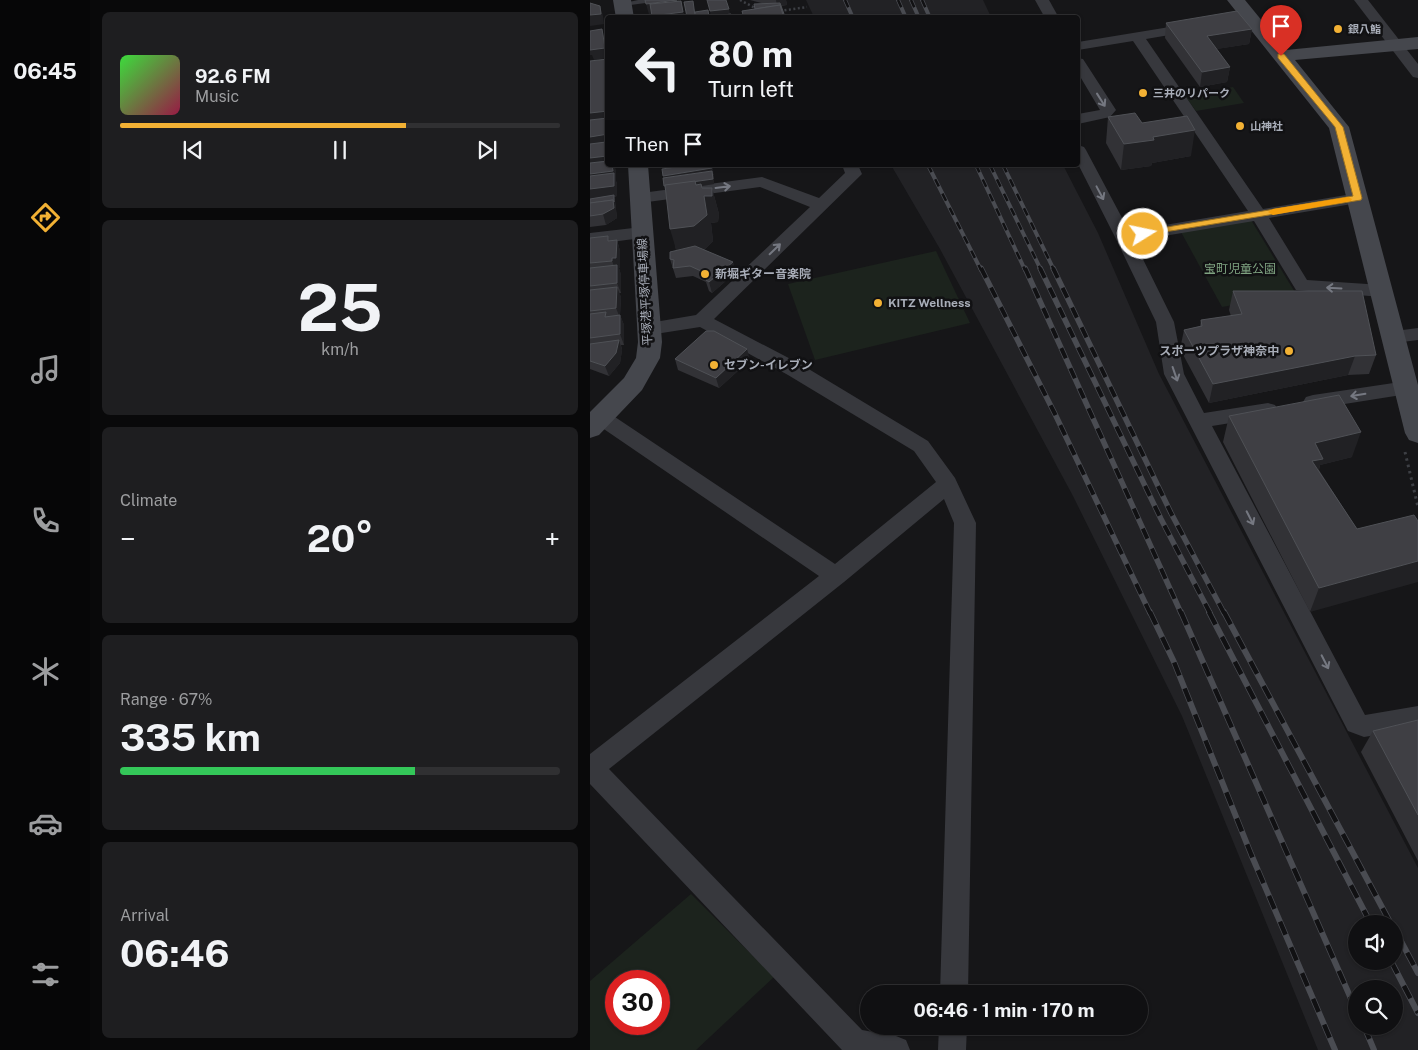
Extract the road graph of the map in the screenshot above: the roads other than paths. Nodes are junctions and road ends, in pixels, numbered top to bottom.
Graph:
1 (653, 0) edge
2 (1042, 0) edge
3 (1361, 0) edge
4 (625, 5) edge
5 (1239, 13) edge
6 (1050, 15) edge
7 (1206, 25) edge
8 (1137, 37) junction
9 (1418, 43) edge
10 (1395, 45) junction
11 (1080, 46) edge
12 (1281, 56) junction
13 (1080, 65) edge
14 (1418, 74) edge
15 (1080, 119) edge
16 (1080, 154) edge
17 (638, 167) edge
18 (851, 167) edge
19 (640, 198) junction
20 (1358, 198) junction
21 (820, 205) junction
22 (1258, 214) junction
23 (642, 233) junction
24 (1124, 237) junction
25 (590, 239) edge
26 (1382, 291) junction
27 (702, 320) junction
28 (649, 329) junction
29 (1418, 334) edge
30 (1394, 337) junction
31 (1406, 388) junction
32 (1200, 421) junction
33 (596, 423) edge
34 (1418, 433) edge
35 (948, 484) junction
36 (836, 576) junction
37 (1418, 717) edge
38 (590, 768) edge
39 (954, 985) edge
40 (953, 1035) edge
41 (896, 1050) edge
42 (952, 1050) edge

1 - 4 lane
2 - 6 street
3 - 10 street
5 - 12 street
7 - 8 street
8 - 11 street
8 - 22 street
9 - 10 street
10 - 12 street
10 - 14 street
12 - 20 street
13 -> 15 street
16 -> 24 street
17 - 19 street, 平塚港平塚停車場線
18 - 21 street
19 -> 21 street
19 - 23 street, 平塚港平塚停車場線
20 - 22 street
20 - 26 street
27 -> 21 street
22 - 24 street
26 -> 22 street
23 - 25 street
23 - 28 street, 平塚港平塚停車場線
24 -> 32 street
26 - 30 street
27 - 28 street
27 - 35 street
28 - 33 street, 平塚港平塚停車場線
29 - 30 street
30 - 31 street
31 -> 32 street
31 - 34 street
32 -> 37 street
33 - 36 street
35 - 36 street
35 - 39 street
36 - 38 street
38 - 41 street
40 - 42 street

